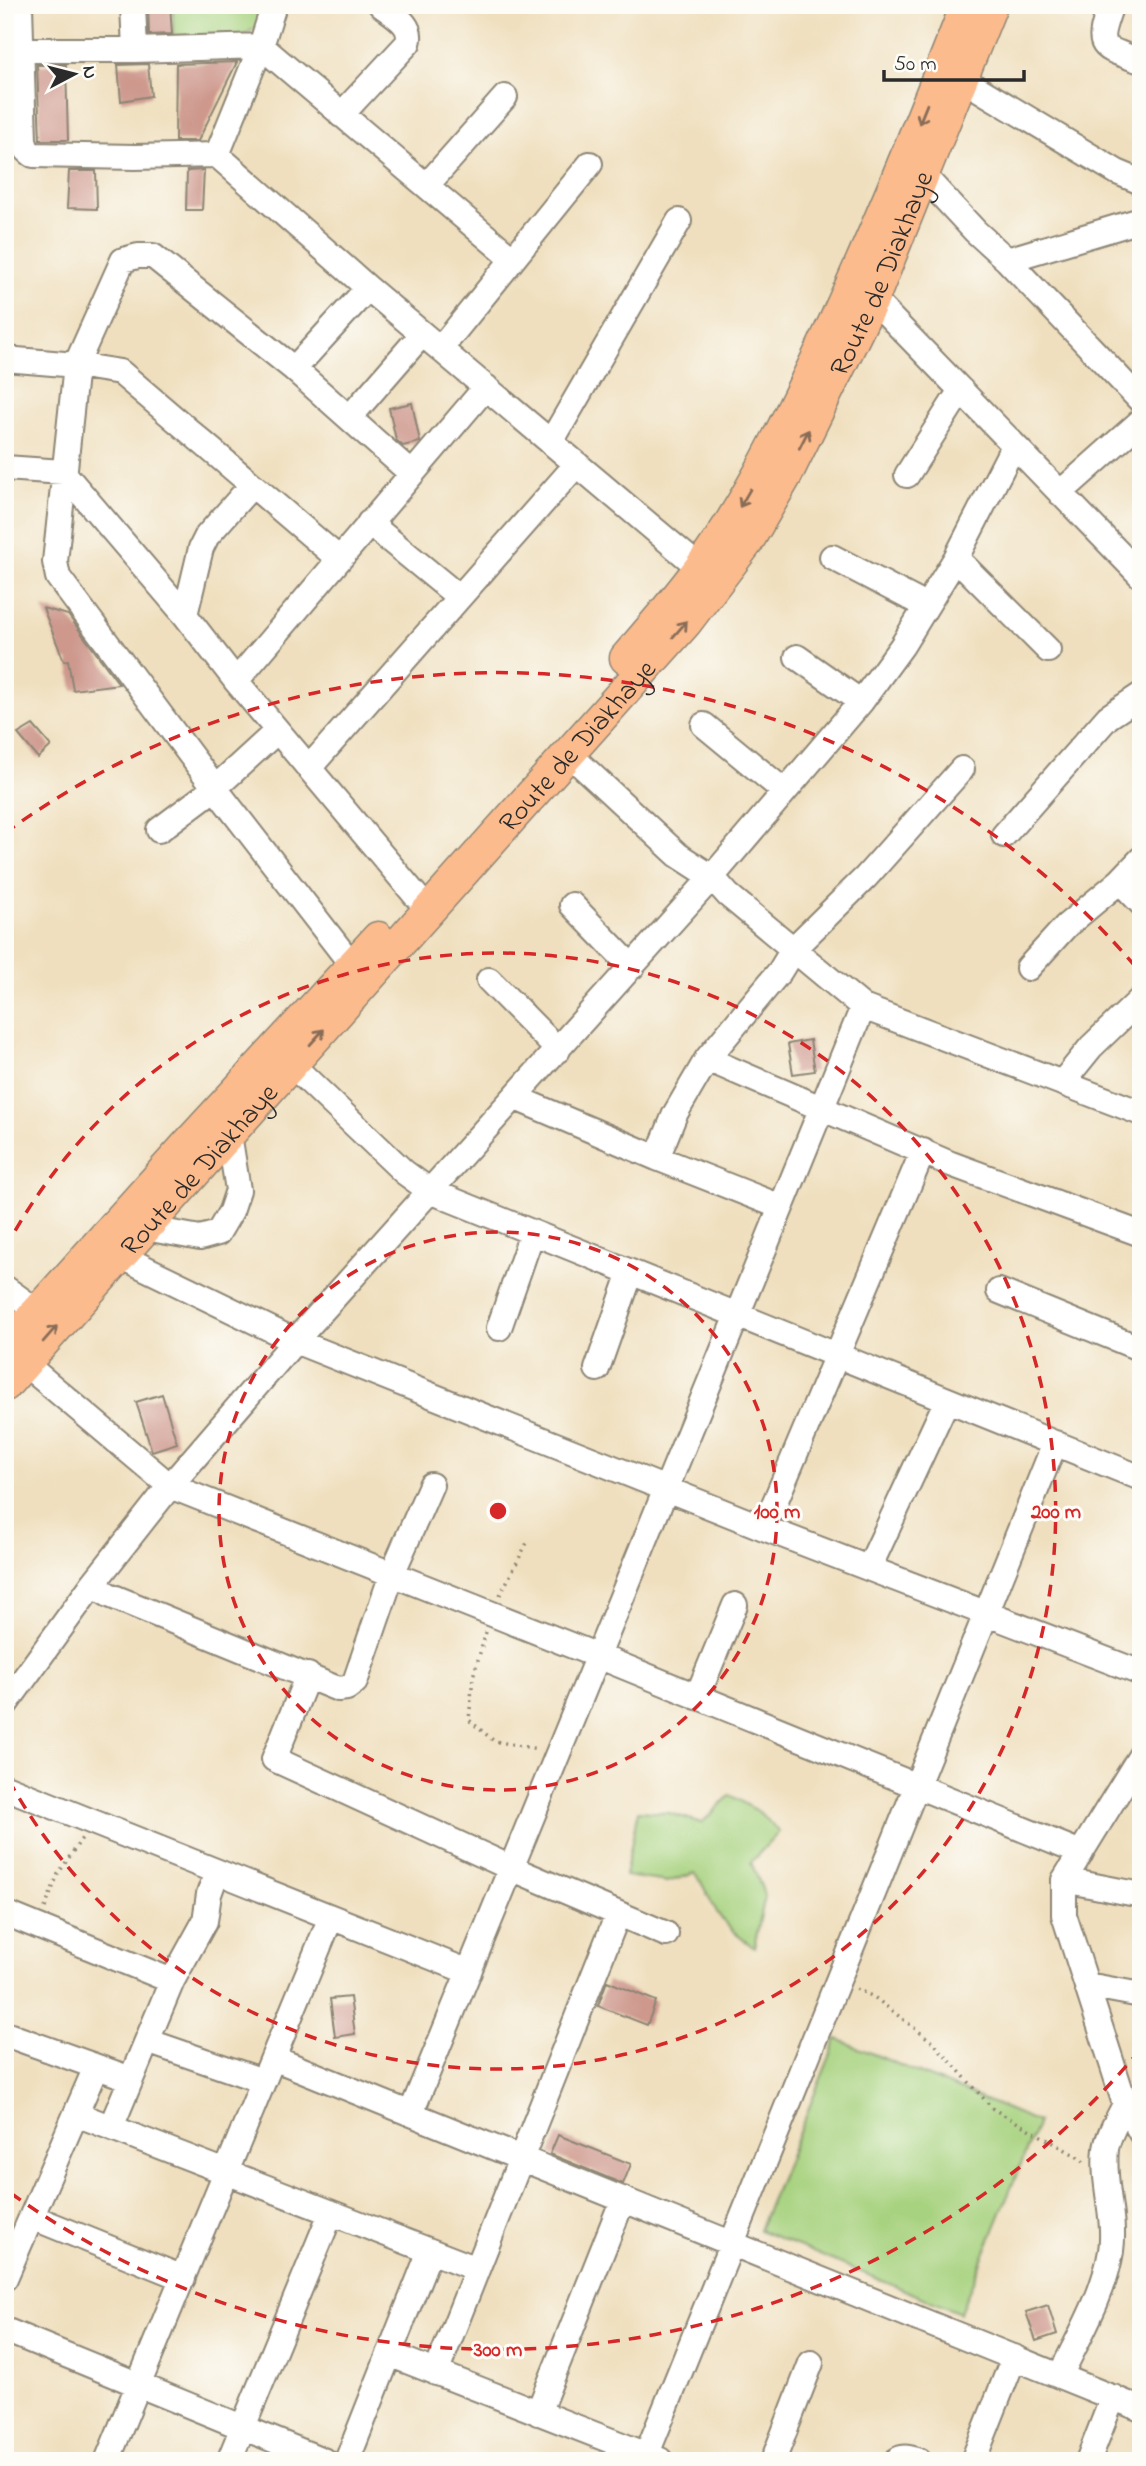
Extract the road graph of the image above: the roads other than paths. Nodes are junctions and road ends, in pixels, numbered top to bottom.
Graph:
1 (20, 5) edge
2 (133, 5) edge
3 (274, 5) edge
4 (381, 5) edge
5 (967, 5) edge
6 (991, 5) edge
7 (1111, 5) edge
8 (261, 46) junction
9 (22, 50) junction
10 (135, 50) junction
11 (1141, 61) edge
12 (962, 79) junction
13 (505, 97) dead end
14 (341, 115) junction
15 (217, 155) junction
16 (590, 164) dead end
17 (923, 174) junction
18 (426, 185) junction
19 (1140, 188) edge
20 (1141, 220) edge
21 (679, 221) dead end
22 (513, 259) junction
23 (1007, 260) junction
24 (368, 288) junction
25 (864, 289) junction
26 (431, 341) junction
27 (5, 359) edge
28 (76, 365) junction
29 (293, 369) junction
30 (486, 387) junction
31 (961, 390) junction
32 (1141, 401) edge
33 (350, 417) junction
34 (1141, 421) edge
35 (551, 442) junction
36 (1014, 445) junction
37 (577, 464) junction
38 (5, 468) edge
39 (63, 472) junction
40 (411, 473) junction
41 (907, 475) dead end
42 (252, 485) junction
43 (1060, 493) junction
44 (369, 523) junction
45 (832, 557) dead end
46 (956, 558) junction
47 (339, 559) junction
48 (700, 568) junction
49 (1141, 576) edge
50 (459, 597) junction
51 (926, 606) junction
52 (185, 615) junction
53 (1048, 650) dead end
54 (797, 657) dead end
55 (236, 681) junction
56 (1141, 695) edge
57 (861, 702) junction
58 (704, 725) dead end
59 (277, 731) junction
60 (569, 754) junction
61 (309, 768) junction
62 (962, 769) dead end
63 (215, 788) junction
64 (784, 791) junction
65 (159, 830) dead end
66 (1004, 835) dead end
67 (1141, 859) edge
68 (712, 877) junction
69 (1119, 881) junction
70 (417, 897) junction
71 (1141, 903) edge
72 (572, 905) dead end
73 (794, 948) junction
74 (352, 965) junction
75 (632, 967) junction
76 (1028, 968) dead end
77 (489, 981) dead end
78 (1141, 999) edge
79 (863, 1007) junction
80 (558, 1050) junction
81 (707, 1059) junction
82 (292, 1065) junction
83 (1062, 1083) junction
84 (516, 1098) junction
85 (821, 1109) junction
86 (1141, 1112) edge
87 (229, 1135) junction
88 (923, 1151) junction
89 (656, 1158) junction
90 (430, 1191) junction
91 (781, 1208) junction
92 (145, 1228) junction
93 (533, 1233) junction
94 (1141, 1234) edge
95 (108, 1250) junction
96 (631, 1272) junction
97 (5, 1288) edge
98 (999, 1291) dead end
99 (37, 1311) junction
100 (737, 1315) junction
101 (499, 1328) dead end
102 (295, 1341) junction
103 (1141, 1349) edge
104 (838, 1355) junction
105 (11, 1365) edge
106 (597, 1369) dead end
107 (947, 1400) junction
108 (1055, 1443) junction
109 (1141, 1478) edge
110 (431, 1485) dead end
111 (170, 1486) junction
112 (666, 1489) junction
113 (764, 1528) junction
114 (869, 1568) junction
115 (392, 1574) junction
116 (92, 1585) junction
117 (735, 1605) dead end
118 (986, 1614) junction
119 (598, 1656) junction
120 (1141, 1673) edge
121 (308, 1675) junction
122 (697, 1697) junction
123 (5, 1705) edge
124 (1141, 1755) edge
125 (917, 1786) junction
126 (5, 1787) edge
127 (1081, 1853) junction
128 (511, 1868) junction
129 (217, 1872) junction
130 (1064, 1880) junction
131 (1141, 1895) edge
132 (5, 1913) edge
133 (618, 1914) junction
134 (331, 1917) junction
135 (666, 1934) dead end
136 (468, 1972) junction
137 (172, 1981) junction
138 (1087, 1985) junction
139 (1141, 1995) edge
140 (5, 2034) edge
141 (147, 2041) junction
142 (273, 2058) junction
143 (96, 2067) junction
144 (131, 2079) junction
145 (264, 2081) junction
146 (1133, 2101) edge
147 (411, 2113) junction
148 (76, 2114) junction
149 (111, 2127) junction
150 (1141, 2133) edge
151 (521, 2158) junction
152 (226, 2173) junction
153 (624, 2199) junction
154 (331, 2213) junction
155 (32, 2217) junction
156 (732, 2243) junction
157 (430, 2251) junction
158 (477, 2269) junction
159 (5, 2278) edge
160 (183, 2278) junction
161 (5, 2330) edge
162 (389, 2354) junction
163 (1014, 2357) junction
164 (811, 2363) dead end
165 (436, 2373) junction
166 (1060, 2376) junction
167 (139, 2385) junction
168 (1113, 2397) junction
169 (1141, 2409) edge
170 (538, 2413) junction
171 (243, 2427) junction
172 (651, 2459) edge
173 (107, 2461) edge
174 (229, 2461) edge
175 (325, 2461) edge
176 (347, 2461) edge
177 (773, 2461) edge
178 (896, 2461) edge
179 (919, 2461) edge
180 (973, 2461) edge
181 (1088, 2461) edge

1 - 9 street
2 - 10 street
3 - 8 street
4 - 14 street
5 -> 25 main road, Route de Diakhaye
6 - 12 main road, Route de Diakhaye
7 - 11 street
8 - 10 street
8 - 14 street
8 - 15 street
9 - 10 street
9 - 15 street
12 - 17 main road, Route de Diakhaye
12 - 19 street
13 - 18 street
14 - 18 street
15 - 24 street
16 - 22 street
17 - 23 street
17 - 25 main road, Route de Diakhaye
18 - 22 street
20 - 23 street
21 - 35 street
22 - 26 street
23 - 32 street
24 - 26 street
24 - 29 street
25 - 31 street
25 -> 48 main road, Route de Diakhaye
60 -> 25 main road, Route de Diakhaye
26 - 30 street
26 - 33 street
27 - 28 street
28 - 29 street
28 - 39 street
28 - 42 street
29 - 33 street
30 - 35 street
30 - 40 street
31 - 36 street
31 - 41 street
33 - 40 street
34 - 43 street
35 - 37 street
36 - 43 street
36 - 46 street
37 - 48 street
37 - 50 street
38 - 39 street
39 - 52 street
39 - 63 street
40 - 44 street
42 - 47 street
42 - 52 street
43 - 49 street
44 - 47 street
44 - 50 street
45 - 51 street
46 - 51 street
46 - 53 street
47 - 55 street
48 - 70 main road, Route de Diakhaye
50 - 61 street
51 - 57 street
52 - 55 street
54 - 57 street
55 - 59 street
56 - 66 street
57 - 64 street
58 - 64 street
59 - 61 street
59 - 63 street
60 - 68 street
82 -> 60 main road, Route de Diakhaye
61 - 70 street
62 - 73 street
63 - 65 street
63 - 74 street
64 - 68 street
67 - 69 street
68 - 73 street
68 - 75 street
69 - 71 street
69 - 76 street
70 - 74 main road, Route de Diakhaye
72 - 75 street
73 - 79 street
73 - 81 street
74 - 95 main road, Route de Diakhaye
75 - 80 street
77 - 80 street
78 - 83 street
79 - 83 street
79 - 85 street
80 - 84 street
81 - 85 street
81 - 89 street
82 - 87 main road, Route de Diakhaye
82 - 90 street
83 - 86 street
84 - 89 street
84 - 90 street
85 - 88 street
85 - 91 street
87 - 92 main road, Route de Diakhaye
87 - 92 street
88 - 94 street
88 - 104 street
89 - 91 street
90 - 93 street
90 - 102 street
91 - 100 street
92 - 95 main road, Route de Diakhaye
93 - 96 street
93 - 101 street
95 - 99 main road, Route de Diakhaye
95 - 102 street
105 -> 95 main road, Route de Diakhaye
96 - 100 street
96 - 106 street
97 - 99 street
98 - 103 street
99 - 105 main road, Route de Diakhaye
100 - 104 street
100 - 112 street
102 - 111 street
102 - 112 street
104 - 107 street
104 - 113 street
105 - 111 street
107 - 108 street
107 - 114 street
108 - 109 street
108 - 118 street
110 - 115 street
111 - 115 street
111 - 116 street
112 - 113 street
112 - 119 street
113 - 114 street
114 - 118 street
115 - 119 street
115 - 121 street
116 - 121 street
116 - 123 street
117 - 122 street
118 - 120 street
118 - 125 street
119 - 122 street
119 - 128 street
121 - 128 street
122 - 125 street
124 - 127 street
125 - 127 street
125 - 156 street
126 - 129 street
127 - 130 street
128 - 133 street
128 - 136 street
129 - 134 street
129 - 137 street
130 - 131 street
130 - 138 street
132 - 137 street
133 - 135 street
133 - 151 street
134 - 136 street
134 - 142 street
136 - 147 street
137 - 141 street
138 - 139 street
138 - 146 street
140 - 143 street
141 - 144 street
141 - 145 street
142 - 145 street
142 - 147 street
143 - 144 street
143 - 148 street
144 - 149 street
145 - 152 street
146 - 150 street
146 - 166 street
147 - 151 street
148 - 149 street
148 - 155 street
149 - 152 street
151 - 153 street
151 - 158 street
152 - 154 street
152 - 160 street
153 - 156 street
153 - 170 street
154 - 157 street
154 - 171 street
155 - 159 street
155 - 160 street
156 - 163 street
156 - 172 street
157 - 158 street
157 - 162 street
158 - 165 street
160 - 167 street
161 - 167 street
162 - 165 street
162 - 176 street
163 - 166 street
163 - 180 street
164 - 177 street
165 - 170 street
166 - 168 street
167 - 171 street
167 - 173 street
168 - 169 street
168 - 181 street
170 - 172 street
171 - 174 street
171 - 175 street
178 - 179 street

